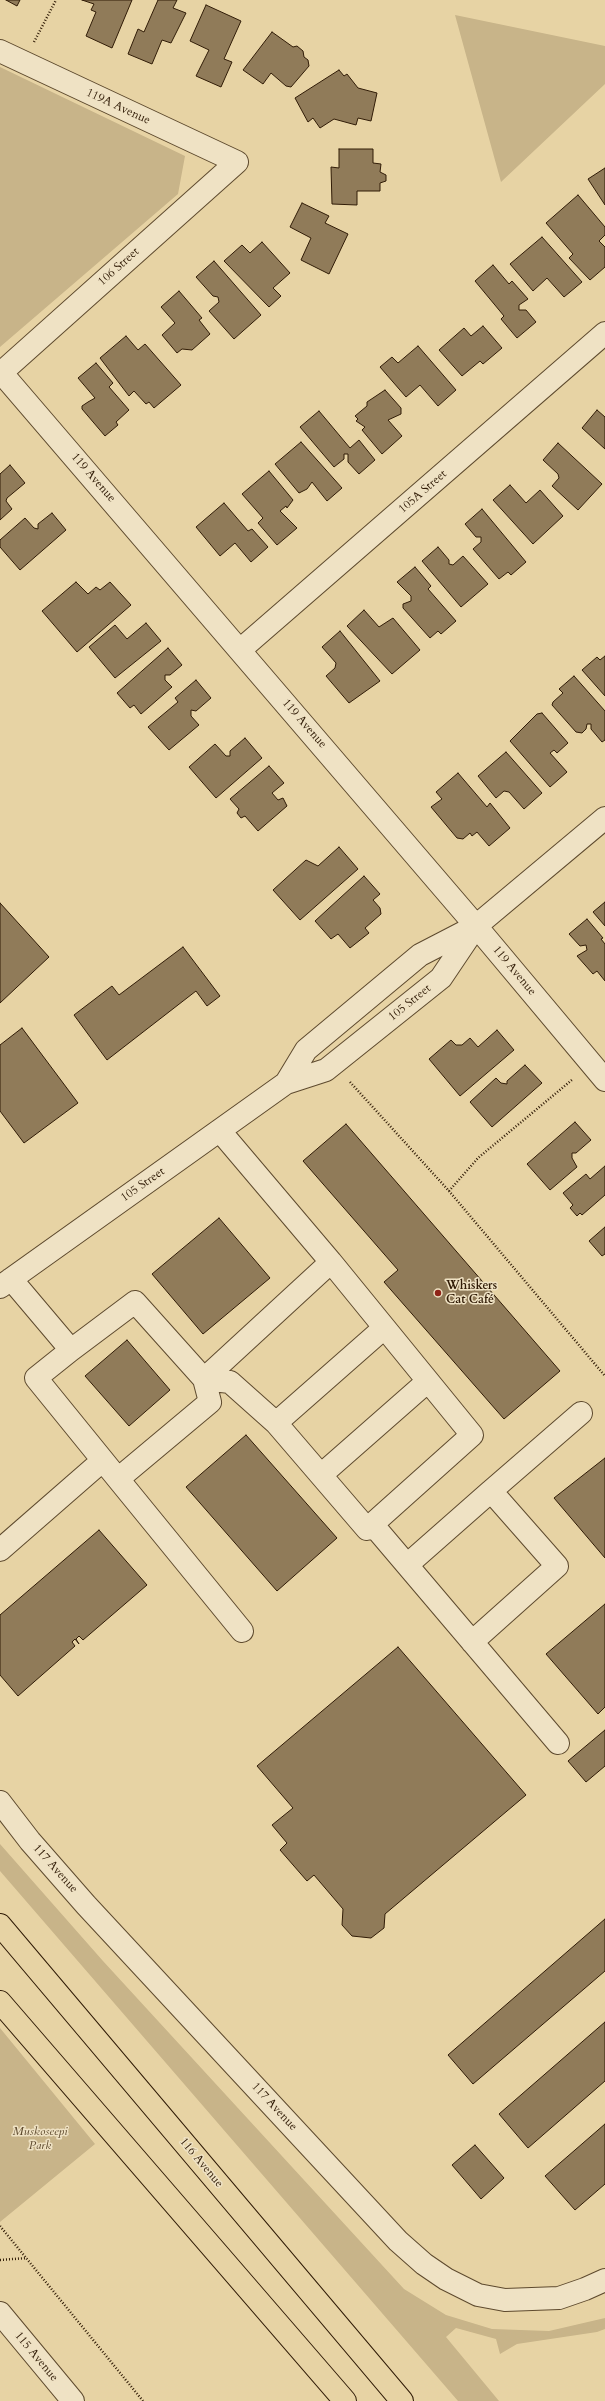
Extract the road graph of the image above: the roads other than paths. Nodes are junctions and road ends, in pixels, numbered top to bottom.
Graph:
1 (0, 51) edge
2 (237, 162) joint
3 (605, 333) edge
4 (1, 371) edge
5 (240, 650) junction
6 (605, 818) edge
7 (476, 926) junction
8 (605, 1080) edge
9 (286, 1083) junction
10 (220, 1130) junction
11 (331, 1262) junction
12 (3, 1285) edge
13 (384, 1328) junction
14 (71, 1350) junction
15 (204, 1379) junction
16 (428, 1381) junction
17 (582, 1413) dead end
18 (276, 1423) junction
19 (102, 1460) junction
20 (321, 1475) junction
21 (118, 1479) junction
22 (491, 1490) junction
23 (373, 1525) junction
24 (0, 1550) edge
25 (407, 1565) junction
26 (242, 1631) dead end
27 (472, 1642) junction
28 (558, 1743) dead end
29 (0, 1802) edge
30 (0, 1925) edge
31 (0, 2002) edge
32 (605, 2280) edge
33 (0, 2313) edge
34 (73, 2401) edge
35 (345, 2401) edge
36 (402, 2401) edge

1 - 2 street, 119A Avenue
2 - 4 street, 106 Street
3 - 5 street, 105A Street
4 - 5 street, 119 Avenue
5 - 7 street, 119 Avenue
6 - 7 street, 105 Street
7 - 8 street, 119 Avenue
7 - 9 street, 105 Street
7 - 9 street, 105 Street
9 - 10 street, 105 Street
10 - 11 street
10 - 12 street, 105 Street
11 - 13 street
11 - 15 street
12 - 14 street
13 - 16 street
13 - 18 street
14 - 15 street
14 - 19 street
15 - 18 street
15 - 21 street
16 - 20 street
16 - 23 street
17 - 22 street
18 - 20 street
19 - 21 street
19 - 24 street
20 - 23 street
21 - 26 street
22 - 25 street
22 - 27 street
23 - 25 street
25 - 27 street
27 - 28 street
29 - 32 street, 117 Avenue
30 - 36 main road, 116 Avenue
31 - 35 main road
33 - 34 street, 115 Avenue

